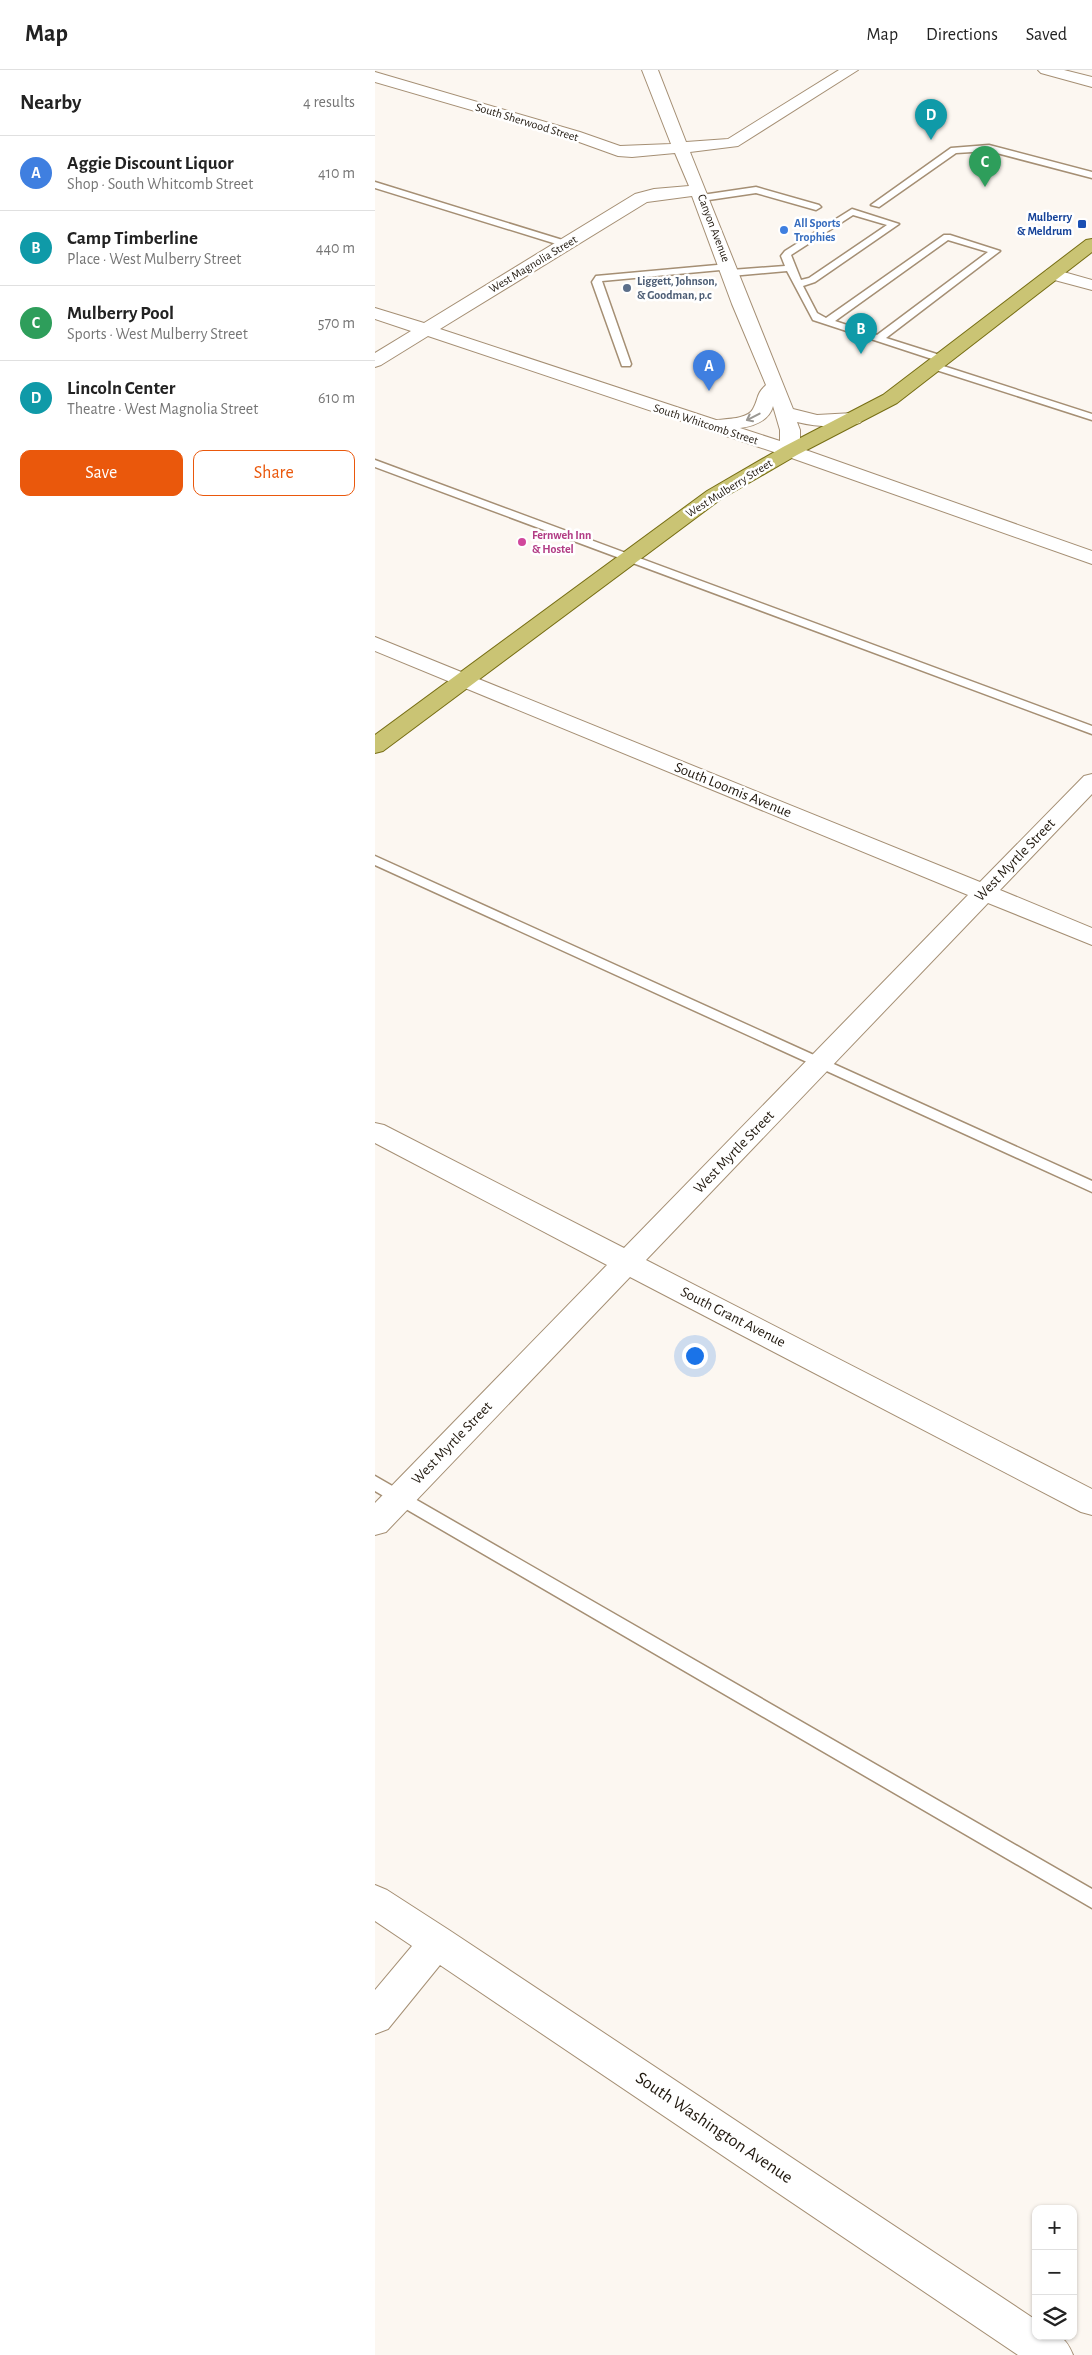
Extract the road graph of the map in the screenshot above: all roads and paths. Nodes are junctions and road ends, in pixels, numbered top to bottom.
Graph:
1 (382, 70) edge
2 (650, 70) edge
3 (850, 70) edge
4 (1046, 70) edge
5 (375, 75) edge
6 (1091, 81) edge
7 (681, 148) junction
8 (1092, 175) edge
9 (375, 185) edge
10 (701, 194) junction
11 (876, 205) dead end
12 (816, 207) dead end
13 (565, 244) junction
14 (1092, 244) edge
15 (790, 268) junction
16 (729, 270) junction
17 (1053, 274) junction
18 (799, 284) junction
19 (1092, 285) edge
20 (375, 313) edge
21 (827, 322) junction
22 (424, 330) junction
23 (878, 339) junction
24 (375, 361) edge
25 (938, 363) junction
26 (626, 364) dead end
27 (776, 386) junction
28 (784, 413) junction
29 (1092, 417) edge
30 (853, 419) junction
31 (711, 426) junction
32 (790, 451) junction
33 (375, 463) edge
34 (629, 556) junction
35 (1092, 558) edge
36 (375, 643) edge
37 (463, 680) junction
38 (1092, 730) edge
39 (375, 746) edge
40 (1092, 781) edge
41 (375, 860) edge
42 (983, 893) junction
43 (1092, 937) edge
44 (820, 1064) junction
45 (375, 1132) edge
46 (1092, 1188) edge
47 (627, 1263) junction
48 (375, 1483) edge
49 (400, 1497) junction
50 (1092, 1503) edge
51 (375, 1523) edge
52 (1092, 1899) edge
53 (375, 1901) edge
54 (437, 1942) junction
55 (375, 2017) edge
56 (1053, 2355) edge

1 - 5 street
2 - 7 street, Canyon Avenue
3 - 7 street
4 - 6 street
5 - 7 street, South Sherwood Street
7 - 10 street, Canyon Avenue
8 - 11 lane
9 - 13 lane
10 - 12 lane
10 - 13 street, West Magnolia Street
10 - 16 street, Canyon Avenue
13 - 22 street, West Magnolia Street
14 - 17 main road, West Mulberry Street
15 - 16 lane
15 - 18 lane
15 - 18 lane
16 - 26 lane
16 - 27 street, Canyon Avenue
17 - 19 street
17 - 25 main road, West Mulberry Street
18 - 21 lane
20 - 22 street, South Whitcomb Street
21 - 23 lane
21 - 23 lane
22 - 24 street, West Magnolia Street
22 - 31 street, South Whitcomb Street
23 - 25 lane
25 - 29 lane
25 - 30 main road, West Mulberry Street
27 - 28 street, Canyon Avenue
27 -> 31 street
28 - 30 street
28 - 32 street, Canyon Avenue
30 - 32 main road, West Mulberry Street
31 - 32 street, South Whitcomb Street
32 - 34 main road, West Mulberry Street
32 - 35 street, South Whitcomb Street
33 - 34 lane
34 - 37 main road, West Mulberry Street
34 - 38 lane
36 - 37 street, South Loomis Avenue
37 - 39 main road, West Mulberry Street
37 - 42 street, South Loomis Avenue
40 - 42 street, West Myrtle Street
41 - 44 lane
42 - 43 street, South Loomis Avenue
42 - 44 street, West Myrtle Street
44 - 46 lane
44 - 47 street, West Myrtle Street
45 - 47 street, South Grant Avenue
47 - 49 street, West Myrtle Street
47 - 50 street, South Grant Avenue
48 - 49 lane
49 - 51 street, West Myrtle Street
49 - 52 lane
53 - 54 street, South Washington Avenue
54 - 55 street
54 - 56 street, South Washington Avenue

